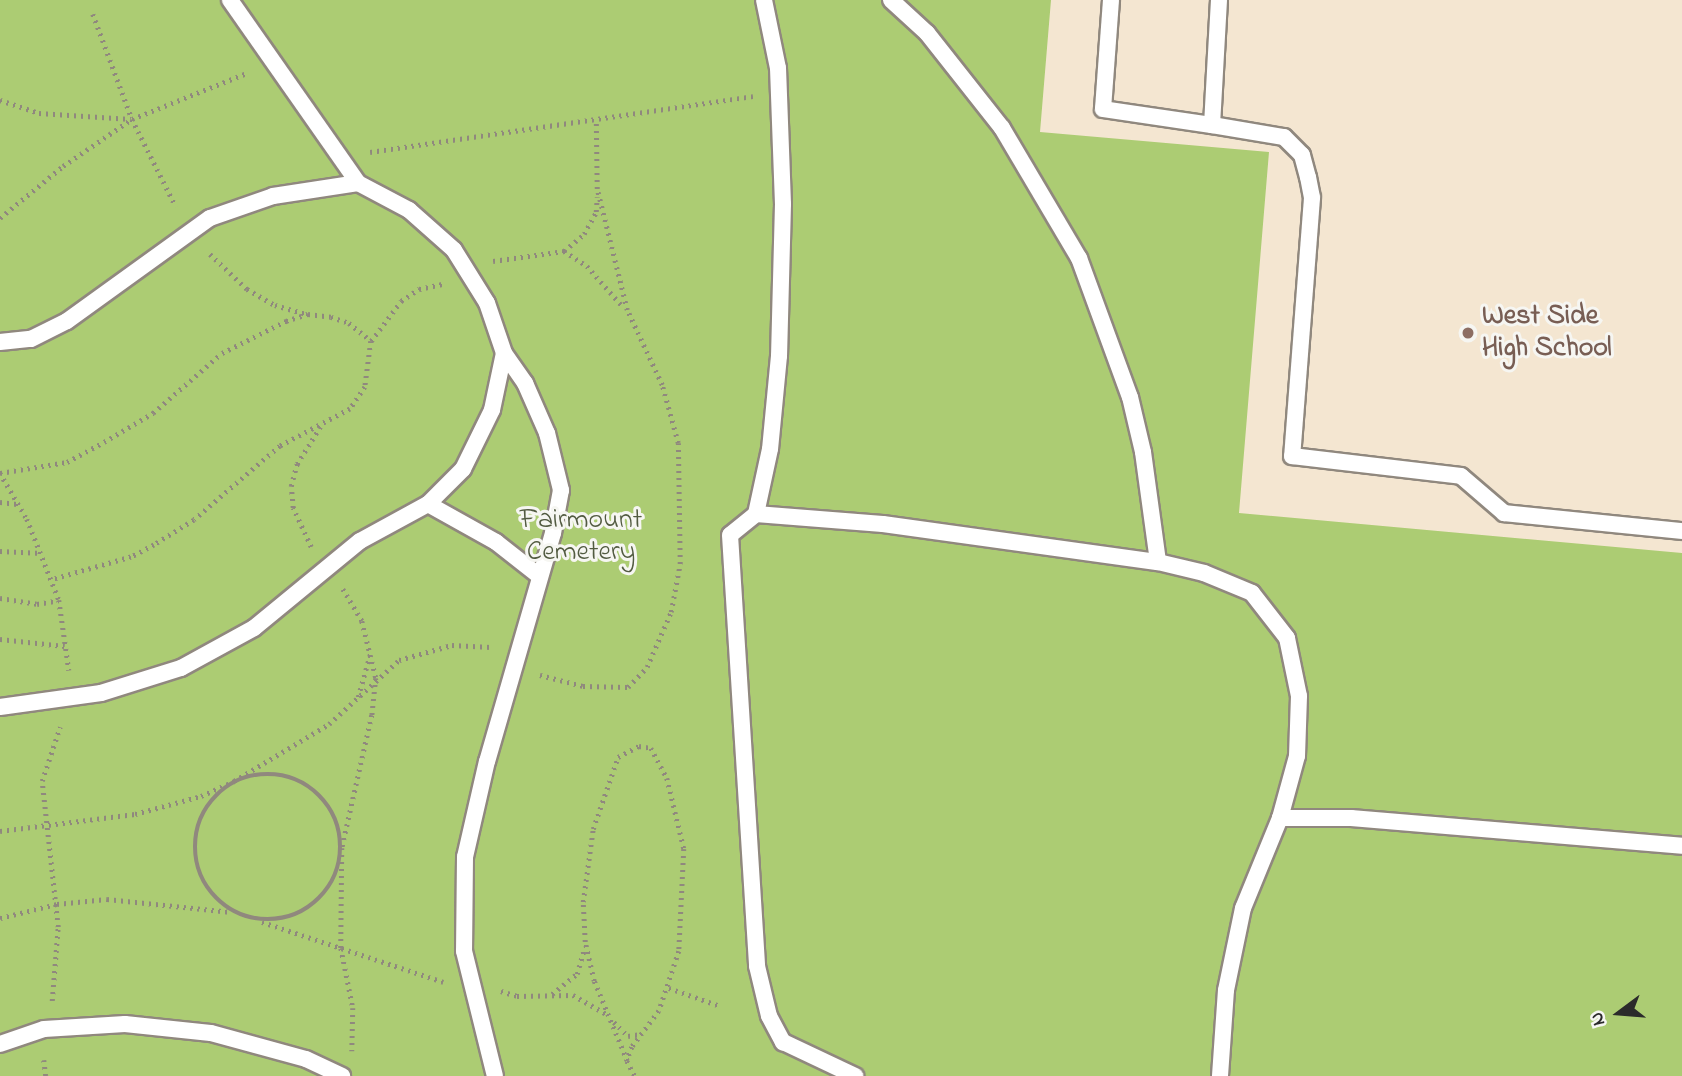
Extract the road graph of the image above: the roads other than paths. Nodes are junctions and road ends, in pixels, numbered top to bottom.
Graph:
1 (230, 0) edge
2 (764, 0) edge
3 (891, 0) edge
4 (1111, 0) edge
5 (1219, 0) edge
6 (1212, 125) junction
7 (358, 183) junction
8 (0, 342) edge
9 (504, 352) junction
10 (428, 504) junction
11 (756, 514) junction
12 (1682, 531) edge
13 (1158, 562) junction
14 (538, 575) junction
15 (0, 707) edge
16 (1280, 818) junction
17 (1682, 846) edge
18 (0, 1044) edge
19 (346, 1070) edge
20 (495, 1076) edge
21 (855, 1076) edge
22 (1220, 1076) edge

1 - 7 lane
2 - 11 lane
3 - 13 lane
4 - 6 lane
5 - 6 lane
6 - 12 lane
7 - 8 lane
7 - 9 lane
9 - 10 lane
9 - 14 lane
10 - 14 lane
10 - 15 lane
11 - 13 lane
11 - 21 lane
13 - 16 lane
14 - 20 lane
16 - 17 lane
16 - 22 lane
18 - 19 lane

